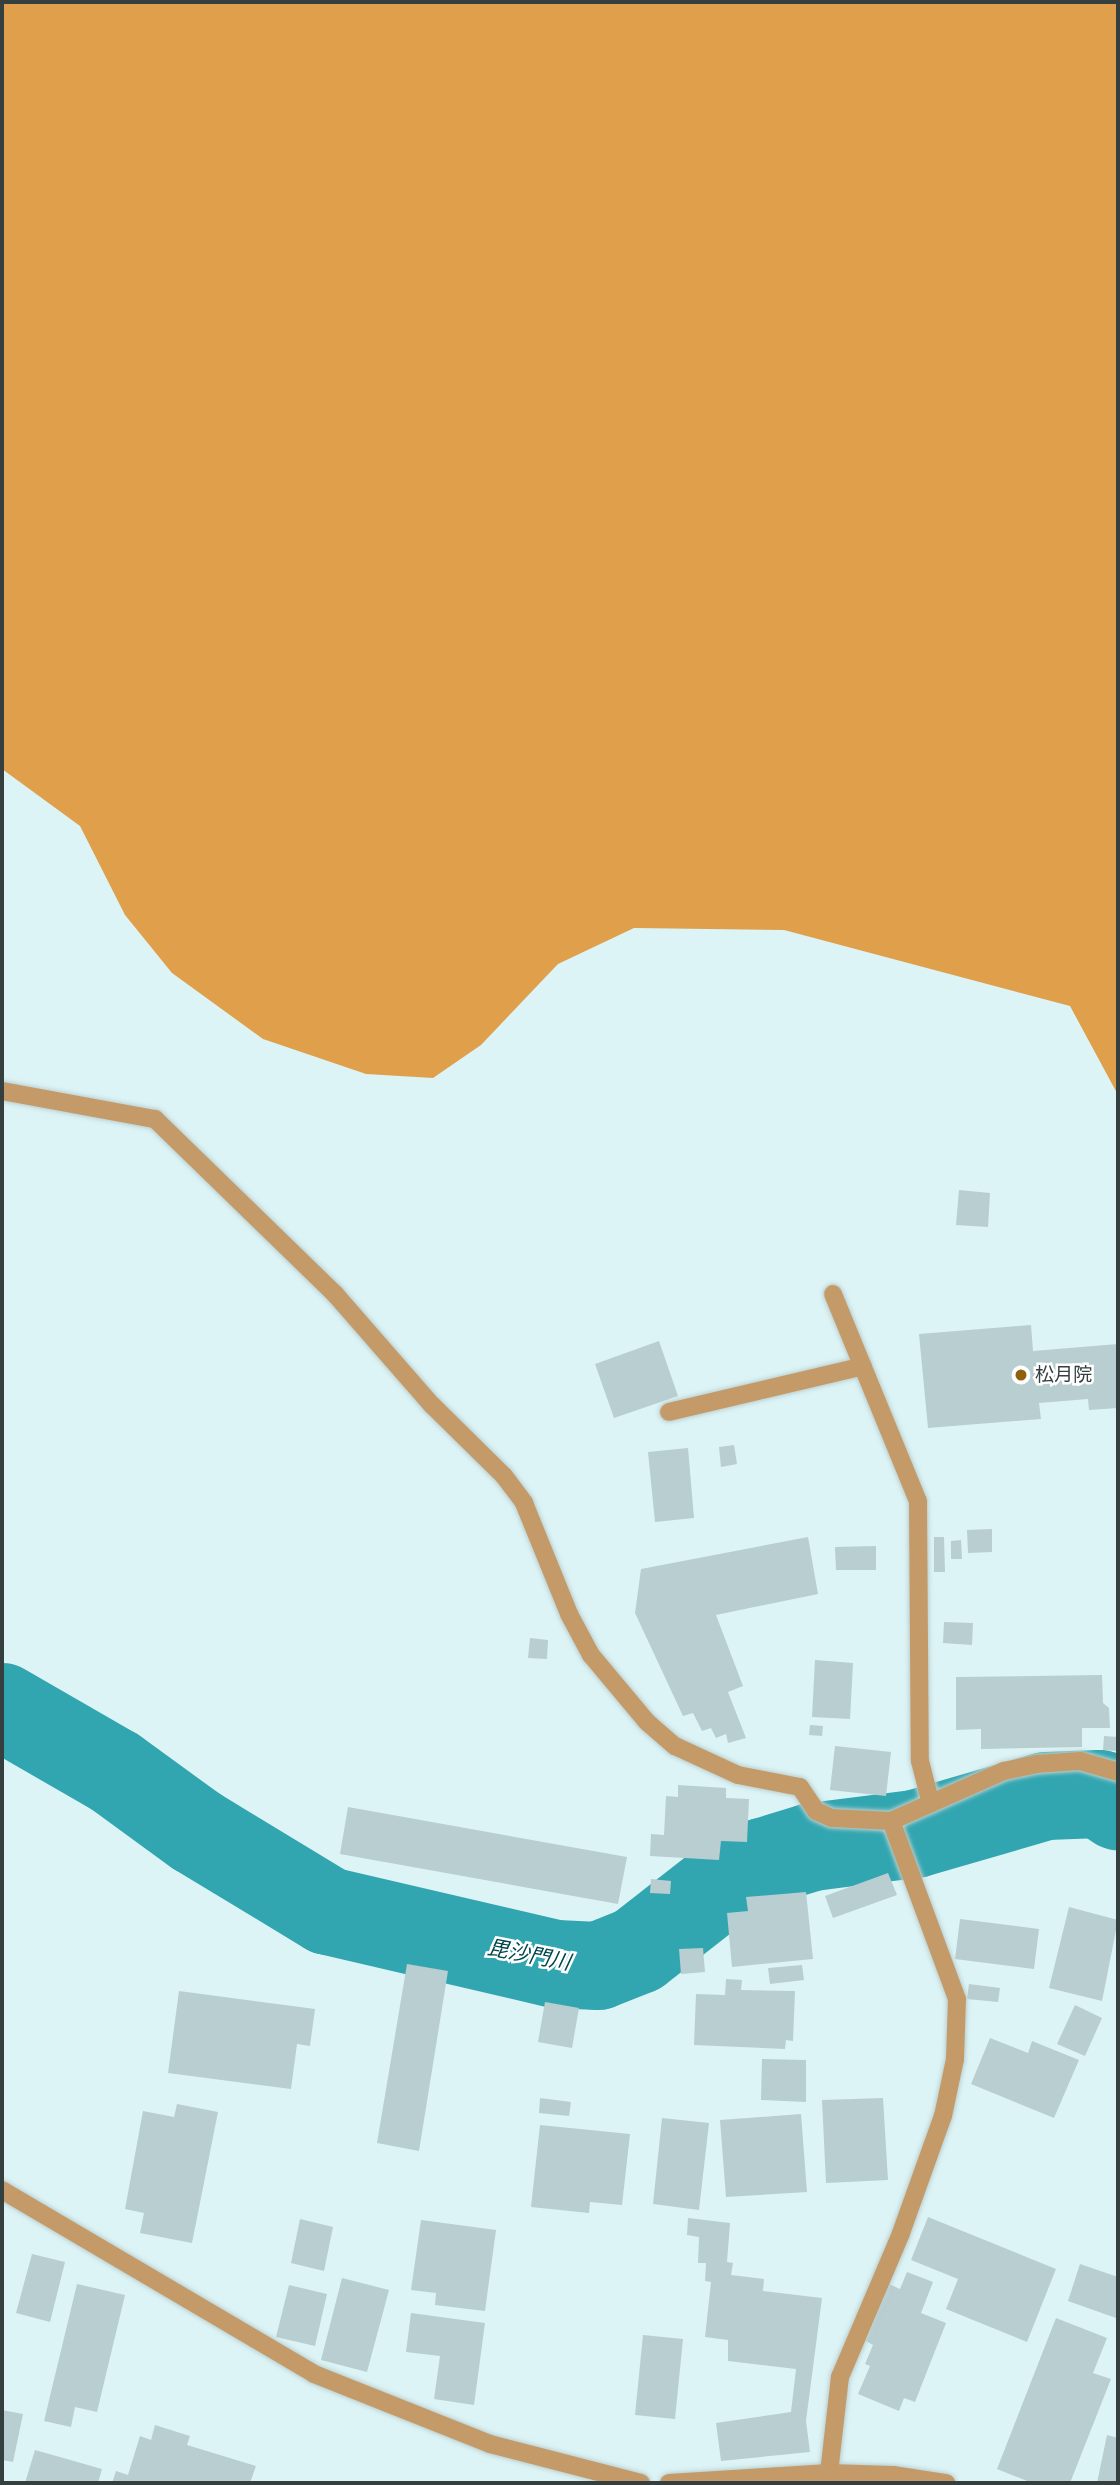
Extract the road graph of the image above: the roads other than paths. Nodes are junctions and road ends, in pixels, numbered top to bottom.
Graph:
1 (2, 1091) edge
2 (833, 1294) dead end
3 (863, 1366) junction
4 (669, 1412) dead end
5 (1118, 1772) edge
6 (931, 1804) junction
7 (891, 1821) junction
8 (2, 2190) edge
9 (829, 2473) junction
10 (641, 2483) edge
11 (669, 2483) edge
12 (946, 2483) edge

1 - 7 street
2 - 3 street
3 - 4 street
3 - 6 street
5 - 6 street
6 - 7 street
7 - 9 street
8 - 10 street
9 - 11 street
9 - 12 street

